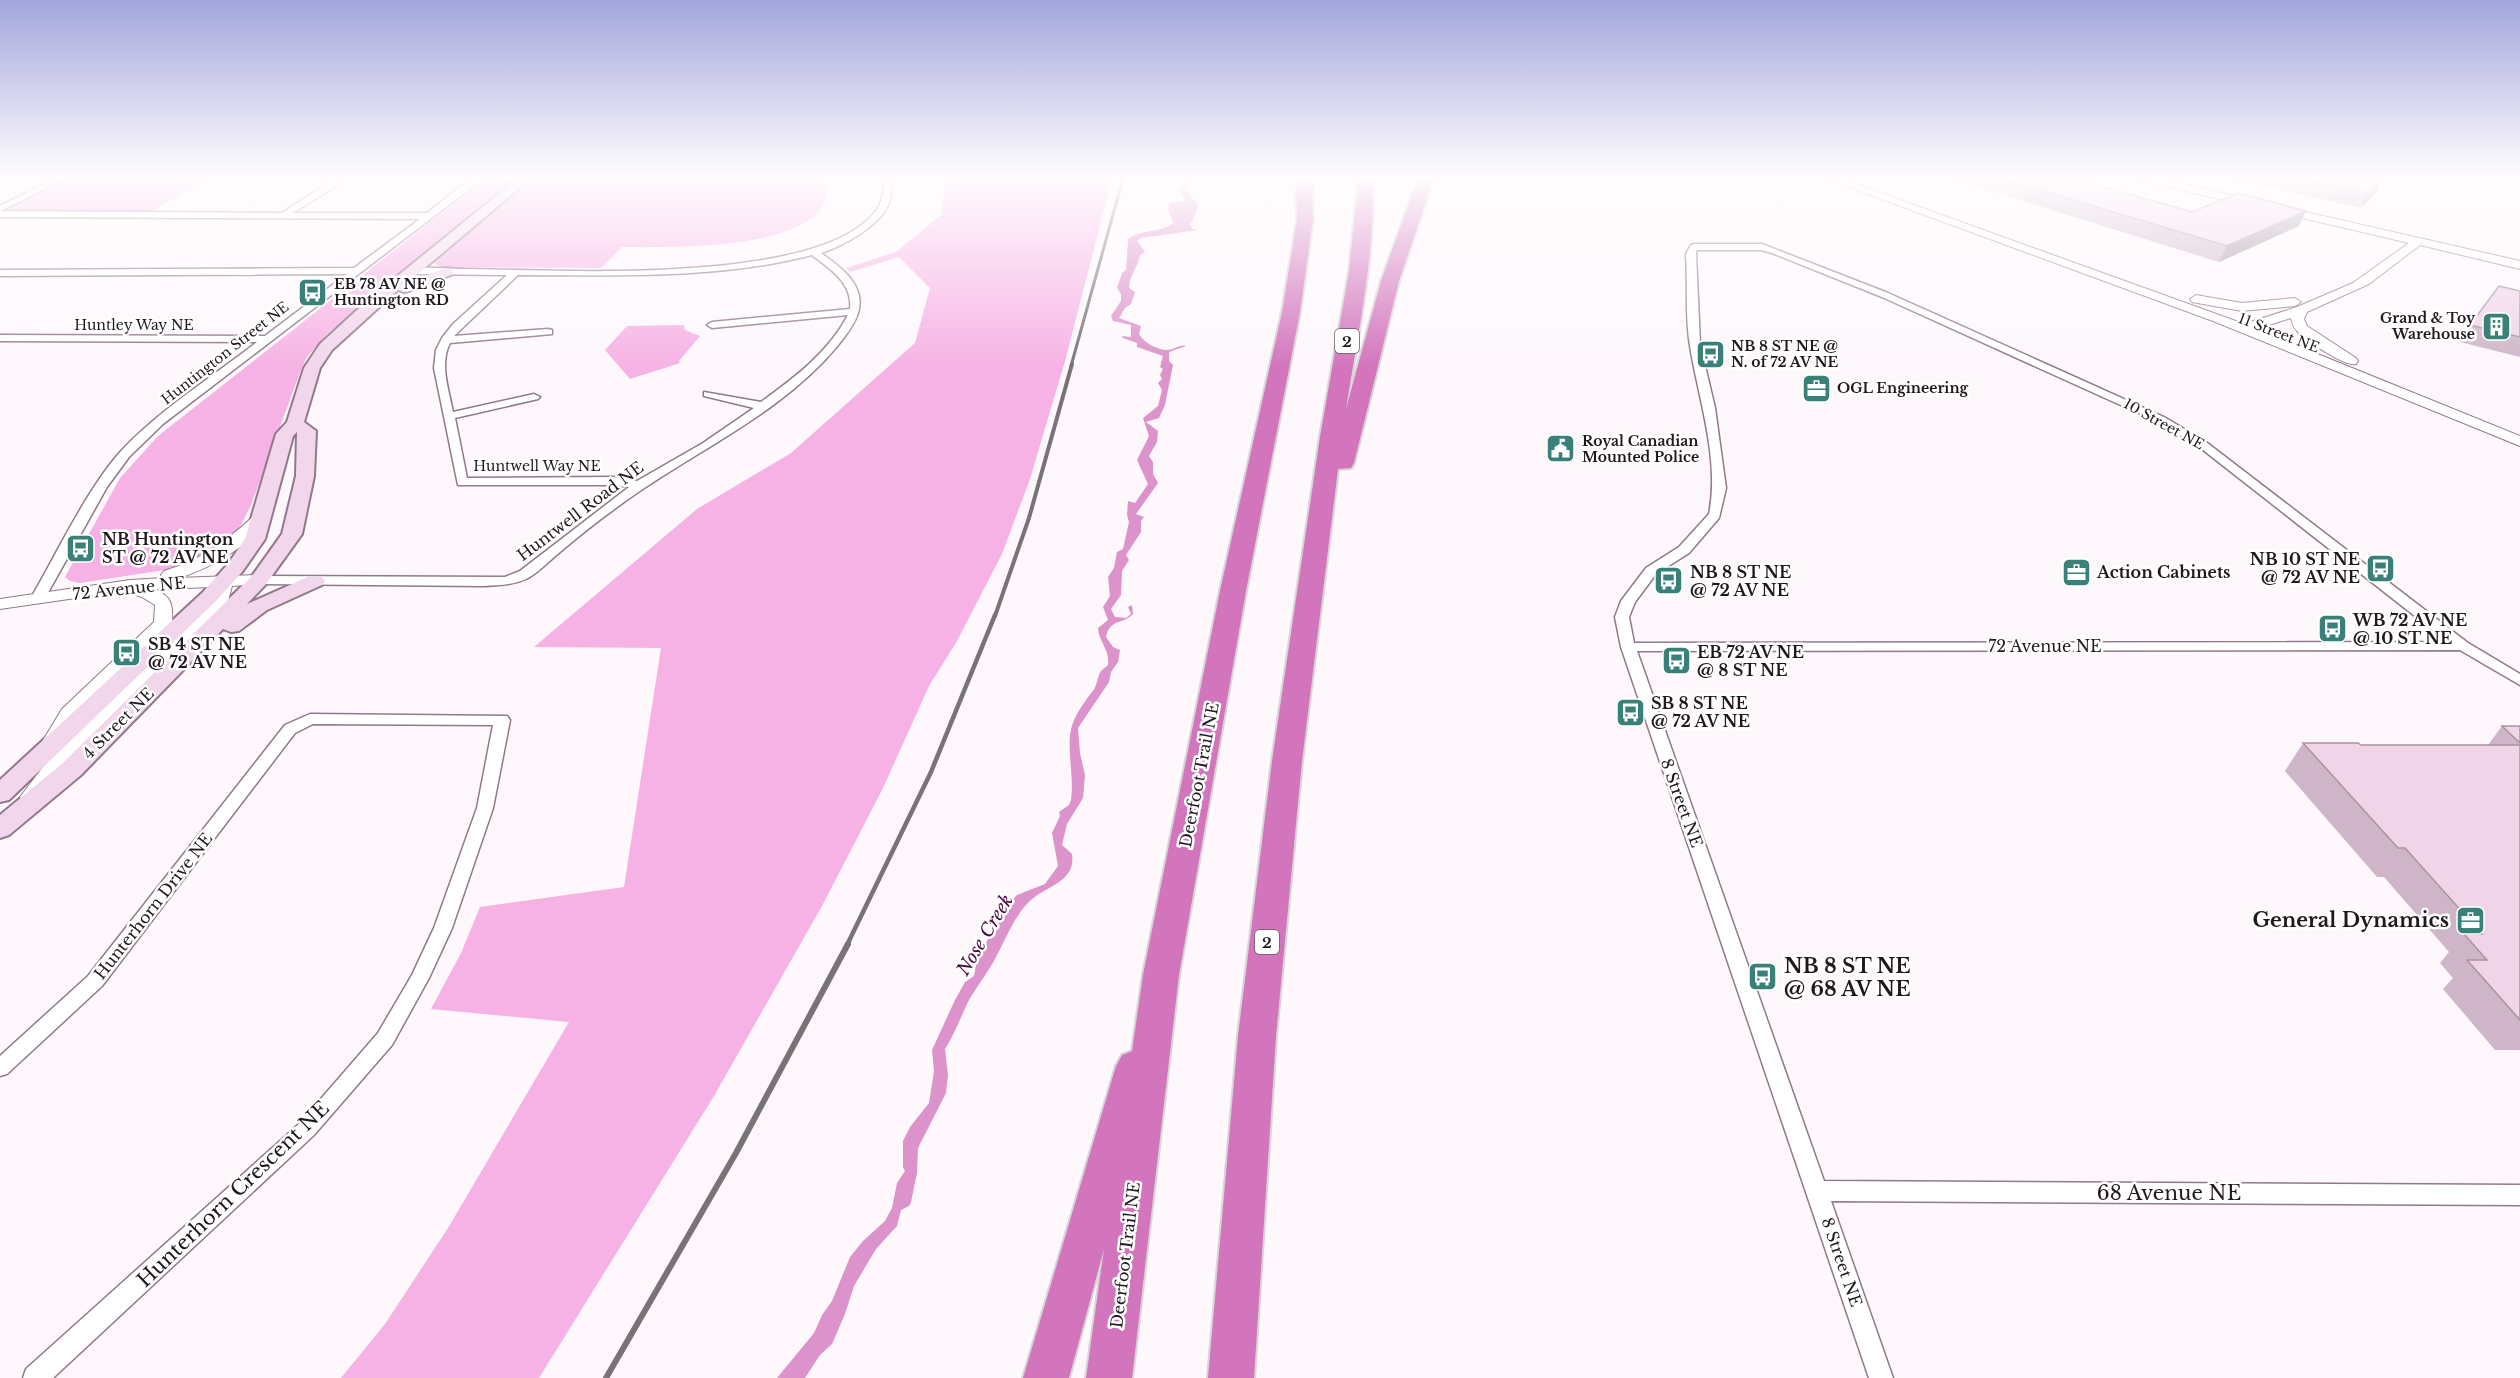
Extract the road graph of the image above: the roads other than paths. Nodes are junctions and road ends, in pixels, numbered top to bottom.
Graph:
1 (397, 239) edge
2 (451, 239) edge
3 (841, 239) edge
4 (1287, 239) edge
5 (1302, 239) edge
6 (1361, 239) edge
7 (1404, 239) edge
8 (2004, 239) edge
9 (2405, 239) edge
10 (2417, 242) junction
11 (1694, 247) joint
12 (2029, 248) junction
13 (814, 252) junction
14 (2520, 265) edge
15 (354, 271) junction
16 (413, 271) junction
17 (446, 272) junction
18 (516, 272) junction
19 (0, 273) edge
20 (2339, 294) junction
21 (2176, 295) junction
22 (373, 303) junction
23 (2304, 308) junction
24 (855, 311) junction
25 (1291, 312) junction
26 (712, 325) dead end
27 (2250, 326) junction
28 (548, 332) dead end
29 (0, 338) edge
30 (268, 339) junction
31 (446, 340) junction
32 (2351, 361) junction
33 (708, 394) dead end
34 (534, 397) dead end
35 (762, 406) junction
36 (450, 417) junction
37 (295, 424) junction
38 (2520, 440) edge
39 (639, 485) junction
40 (1321, 507) junction
41 (262, 517) junction
42 (259, 580) junction
43 (315, 580) junction
44 (224, 581) junction
45 (125, 586) junction
46 (38, 598) junction
47 (0, 604) edge
48 (2463, 646) junction
49 (1628, 647) junction
50 (2520, 680) edge
51 (290, 729) joint
52 (45, 752) junction
53 (80, 761) junction
54 (0, 794) edge
55 (20, 812) junction
56 (0, 829) edge
57 (1161, 975) junction
58 (0, 1068) edge
59 (1818, 1191) junction
60 (2520, 1195) edge
61 (35, 1378) edge
62 (1046, 1378) edge
63 (1109, 1378) edge
64 (1232, 1378) edge
65 (1881, 1378) edge

1 - 15 street, Huntington Street NE
2 - 16 main road, 4 Street NE
3 - 13 street
4 - 25 highway
5 - 25 highway, Deerfoot Trail NE
6 - 40 highway, 2
7 - 40 highway
8 - 12 street, 11 Street NE
9 - 10 street
10 - 14 street
10 - 20 street
11 - 48 street, 10 Street NE
11 - 49 street, 8 Street NE
12 - 21 street, 11 Street NE
12 - 27 street, 11 Street NE
13 - 18 street
13 - 24 street
15 - 19 street
15 - 30 street, Huntington Street NE
16 - 17 street
16 - 22 main road, 4 Street NE
17 - 18 street
17 - 22 main road
18 - 31 street, Huntwell Way NE
20 - 21 street
20 - 23 street
21 - 27 street, 11 Street NE
22 - 37 main road, 4 Street NE
23 - 27 street
23 - 32 street
24 - 26 street
24 - 35 street, Huntwell Road NE
25 - 57 highway, Deerfoot Trail NE
27 - 32 street, 11 Street NE
27 - 38 street, 11 Street NE
28 - 31 street
29 - 30 street, Huntley Way NE
30 - 46 street, Huntington Street NE
31 - 36 street, Huntwell Way NE
32 - 38 street, 11 Street NE
33 - 35 street
34 - 36 street
35 - 39 street, Huntwell Road NE
36 - 39 street, Huntwell Way NE
37 - 41 main road, 4 Street NE
37 - 42 main road, 4 Street NE
39 - 43 street, Huntwell Road NE
40 - 64 highway, 2
41 - 44 main road, 4 Street NE
41 - 45 street
42 - 43 street, Huntwell Road NE
42 - 44 street, 72 Avenue NE
42 - 53 main road, 4 Street NE
43 - 53 main road
44 - 45 street, 72 Avenue NE
44 - 52 main road, 4 Street NE
44 - 55 street
45 - 46 street, 72 Avenue NE
45 - 52 street
46 - 47 street, 72 Avenue NE
48 - 49 street, 72 Avenue NE
48 - 50 street, 10 Street NE
49 - 59 street, 8 Street NE
51 - 58 street, Hunterhorn Drive NE
51 - 61 street, Hunterhorn Crescent NE
52 - 54 main road, 4 Street NE
53 - 55 main road, 4 Street NE
55 - 56 main road, 4 Street NE
57 - 62 highway
57 - 63 highway, Deerfoot Trail NE
59 - 60 street, 68 Avenue NE
59 - 65 street, 8 Street NE

